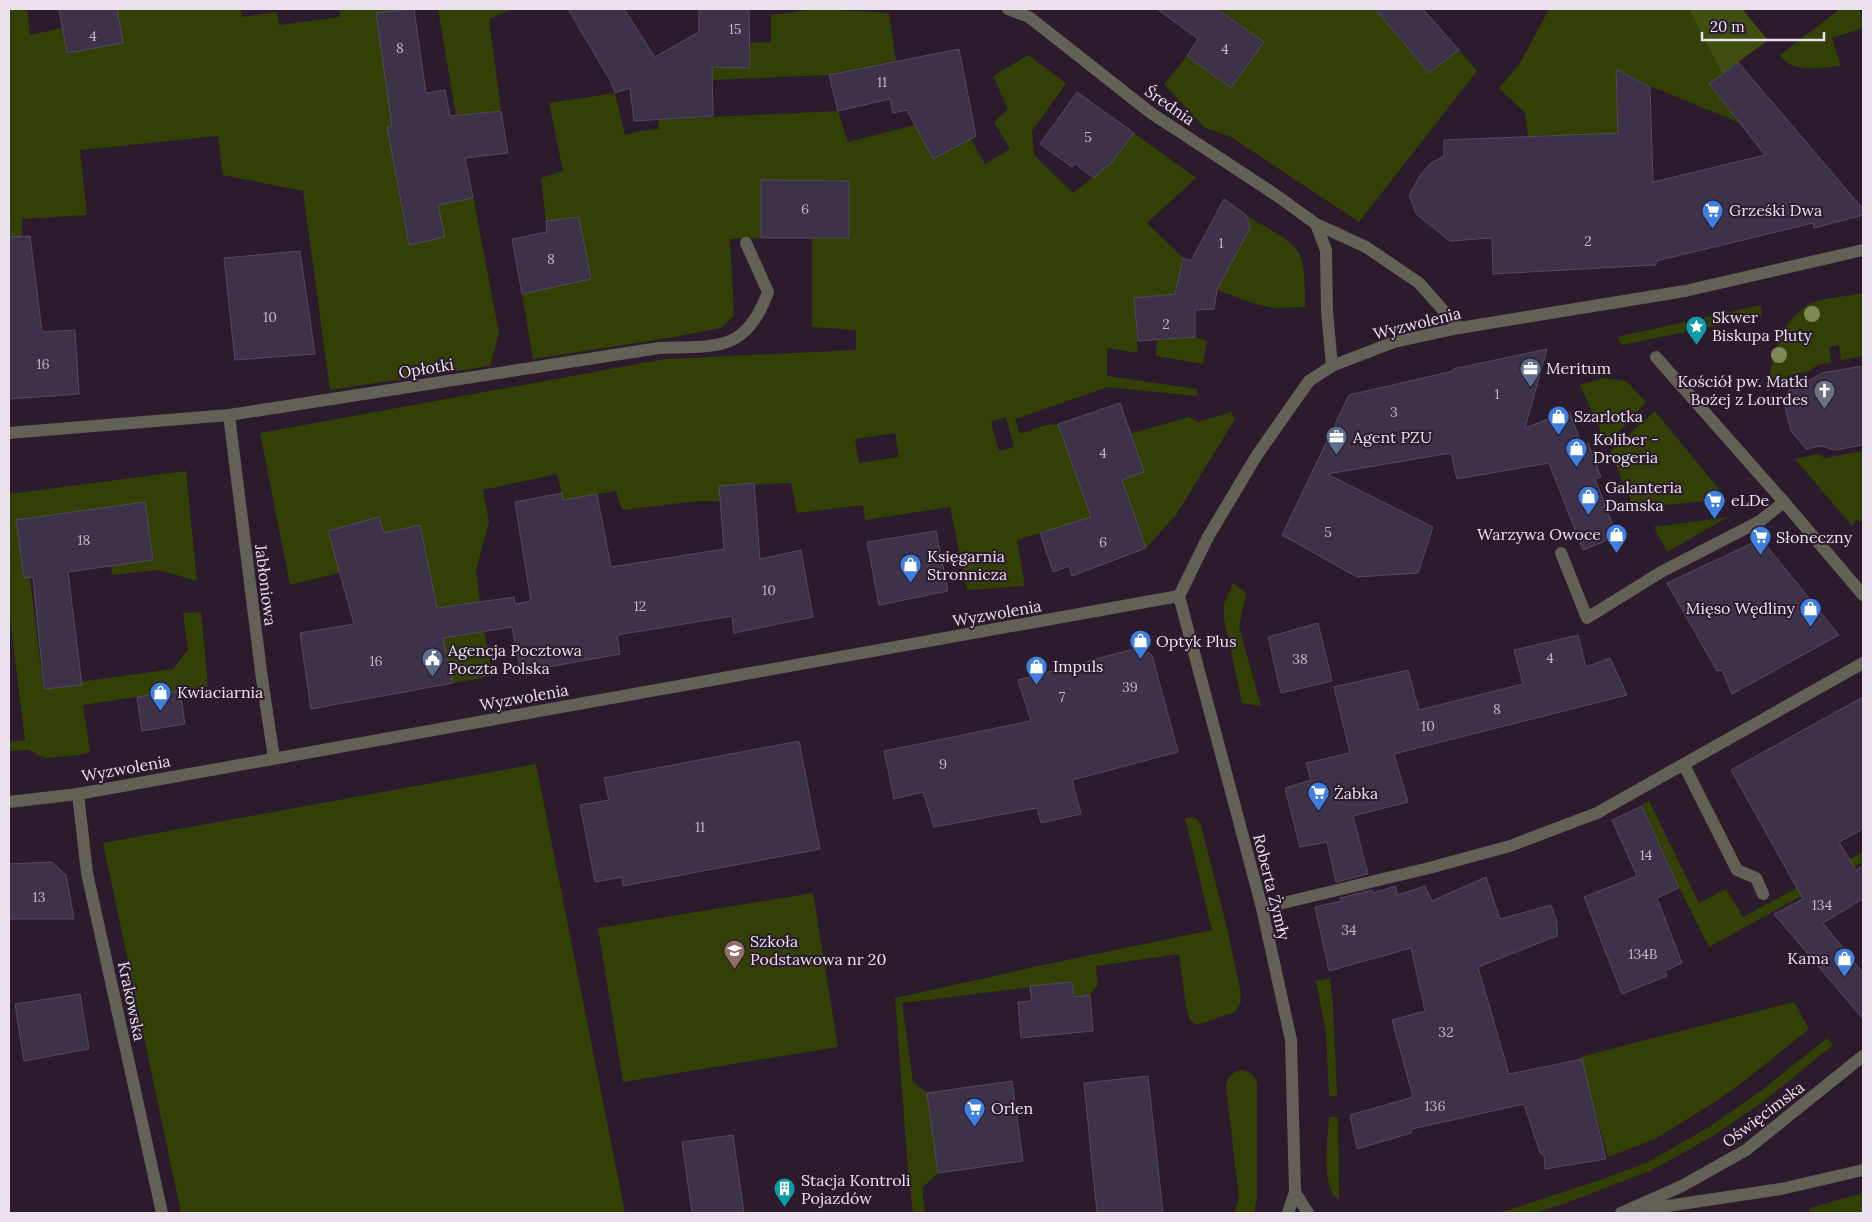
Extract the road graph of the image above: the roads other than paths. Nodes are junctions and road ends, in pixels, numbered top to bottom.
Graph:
1 (1008, 9) edge
2 (1029, 13) edge
3 (1316, 224) junction
4 (746, 243) dead end
5 (1863, 250) edge
6 (1460, 328) junction
7 (1656, 357) dead end
8 (1332, 366) junction
9 (229, 415) junction
10 (9, 433) edge
11 (1784, 502) junction
12 (1561, 553) dead end
13 (1863, 595) edge
14 (1179, 596) junction
15 (1863, 663) edge
16 (274, 758) junction
17 (1684, 765) junction
18 (78, 794) junction
19 (9, 802) edge
20 (1763, 894) dead end
21 (1262, 908) junction
22 (1863, 1056) edge
23 (1863, 1170) edge
24 (1295, 1192) junction
25 (162, 1213) edge
26 (1288, 1213) edge
27 (1308, 1213) edge
28 (1621, 1213) edge

1 - 2 street, Średnia
2 - 3 street, Średnia
3 - 6 street, Średnia
3 - 8 street
4 - 9 street, Opłotki
5 - 6 street, Wyzwolenia
6 - 8 street, Wyzwolenia
7 - 11 street
8 - 14 street, Wyzwolenia
9 - 10 street, Opłotki
9 - 16 street, Jabłoniowa
11 - 12 street
11 - 13 street
14 - 16 street, Wyzwolenia
14 - 21 street, Roberta Żymły
15 - 17 street
16 - 18 street, Wyzwolenia
17 - 20 street
17 - 21 street
18 - 19 street, Wyzwolenia
18 - 25 street, Krakowska
21 - 24 street, Roberta Żymły
22 - 28 street, Oświęcimska
23 - 28 street
24 - 26 street, Roberta Żymły
24 - 27 street

